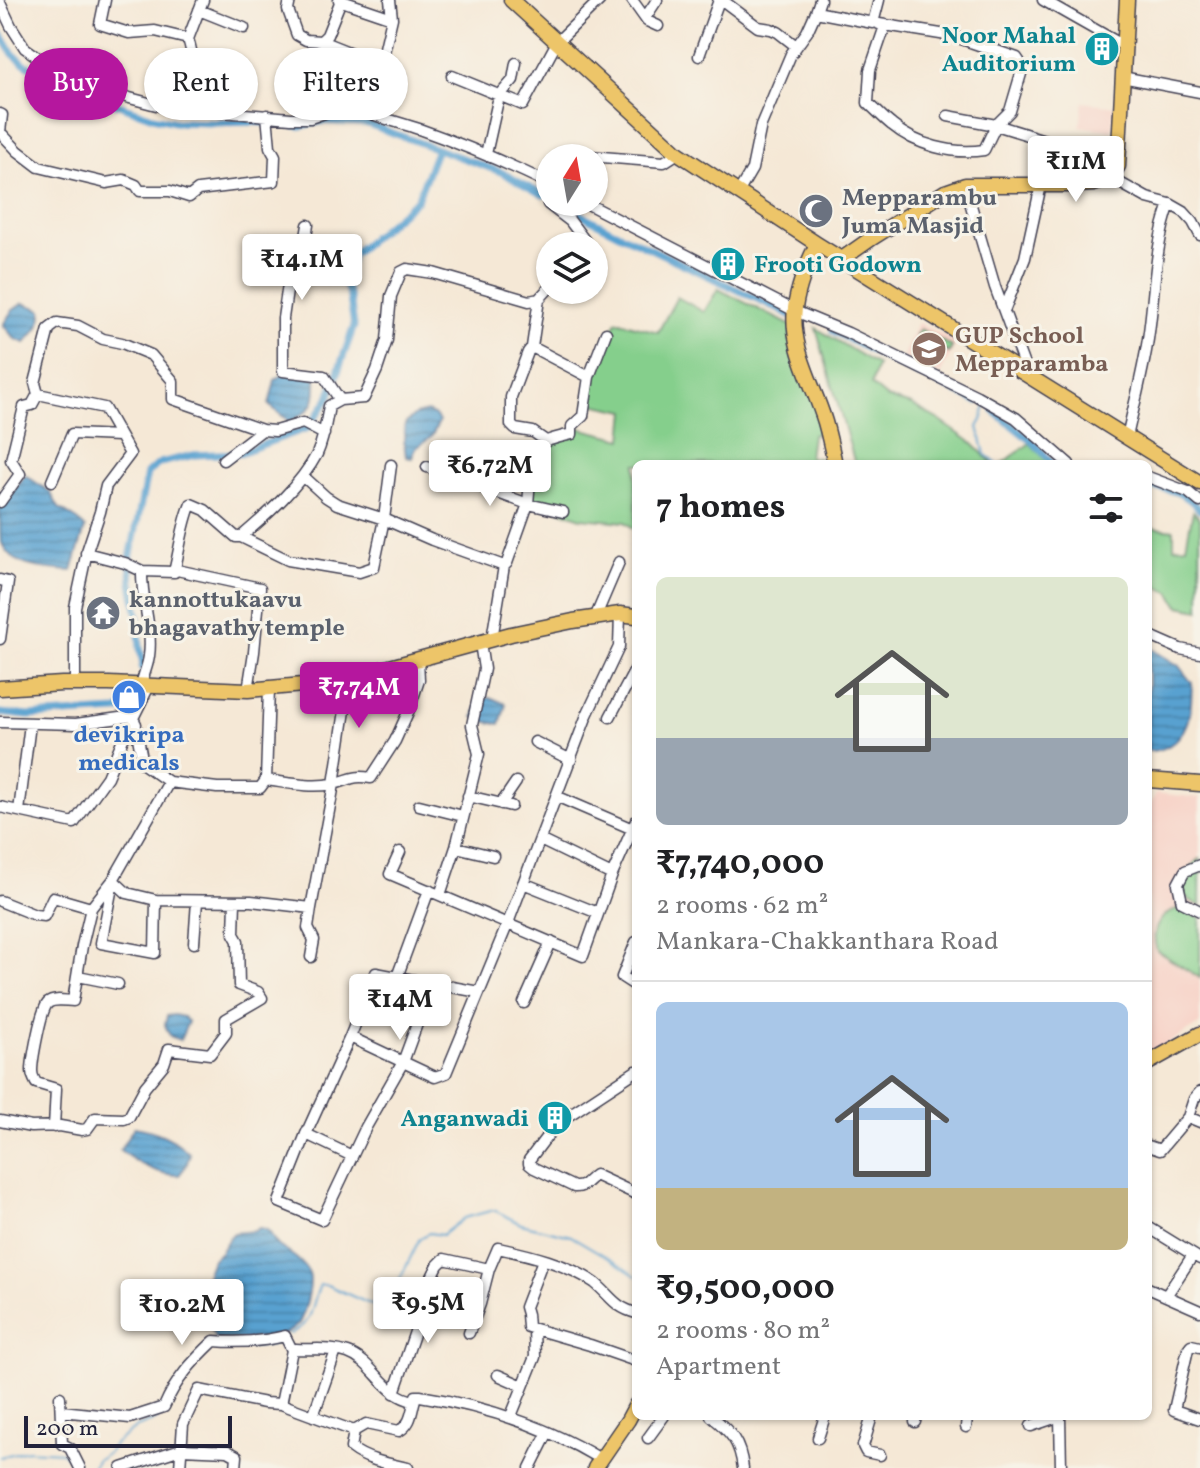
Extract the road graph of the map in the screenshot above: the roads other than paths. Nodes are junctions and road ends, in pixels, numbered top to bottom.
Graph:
1 (105, 0) edge
2 (290, 0) edge
3 (340, 0) edge
4 (390, 0) edge
5 (511, 0) edge
6 (600, 0) edge
7 (632, 0) edge
8 (657, 0) edge
9 (720, 0) edge
10 (820, 0) edge
11 (879, 0) edge
12 (1043, 0) edge
13 (1127, 0) edge
14 (0, 3) edge
15 (201, 5) edge
16 (816, 12) junction
17 (392, 18) junction
18 (645, 18) junction
19 (873, 23) junction
20 (658, 26) dead end
21 (885, 26) junction
22 (244, 28) dead end
23 (188, 39) junction
24 (321, 41) junction
25 (557, 42) junction
26 (796, 46) junction
27 (1124, 46) junction
28 (191, 48) edge
29 (338, 48) edge
30 (386, 48) edge
31 (699, 56) dead end
32 (516, 63) dead end
33 (452, 76) dead end
34 (1122, 77) junction
35 (1200, 92) edge
36 (499, 96) junction
37 (144, 102) edge
38 (0, 114) edge
39 (948, 116) dead end
40 (248, 120) edge
41 (282, 120) edge
42 (392, 120) edge
43 (268, 123) junction
44 (996, 125) junction
45 (678, 153) junction
46 (486, 154) junction
47 (608, 157) edge
48 (1114, 172) junction
49 (536, 177) edge
50 (965, 185) junction
51 (1041, 185) junction
52 (738, 193) junction
53 (1170, 204) junction
54 (608, 214) edge
55 (564, 216) edge
56 (308, 225) dead end
57 (578, 232) edge
58 (1200, 235) edge
59 (820, 246) junction
60 (842, 259) junction
61 (536, 300) edge
62 (538, 304) edge
63 (1004, 311) junction
64 (798, 312) junction
65 (606, 333) dead end
66 (532, 347) junction
67 (1028, 376) junction
68 (589, 377) junction
69 (38, 394) junction
70 (340, 400) junction
71 (262, 430) junction
72 (324, 434) junction
73 (119, 436) junction
74 (1127, 437) junction
75 (546, 441) junction
76 (223, 460) dead end
77 (834, 460) edge
78 (843, 460) edge
79 (1064, 460) edge
80 (1164, 460) junction
81 (391, 465) dead end
82 (427, 467) dead end
83 (1152, 474) edge
84 (303, 476) junction
85 (1152, 478) edge
86 (52, 481) dead end
87 (1200, 483) edge
88 (0, 502) edge
89 (1200, 502) edge
90 (528, 504) junction
91 (563, 512) dead end
92 (384, 519) junction
93 (241, 537) junction
94 (86, 553) junction
95 (619, 562) dead end
96 (504, 566) junction
97 (142, 571) junction
98 (174, 572) junction
99 (0, 580) edge
100 (620, 614) junction
101 (632, 616) edge
102 (595, 618) junction
103 (1152, 637) edge
104 (0, 639) edge
105 (486, 641) junction
106 (1200, 653) edge
107 (418, 660) junction
108 (632, 676) edge
109 (342, 680) junction
110 (75, 684) junction
111 (149, 686) junction
112 (0, 688) edge
113 (269, 688) junction
114 (248, 690) junction
115 (610, 717) dead end
116 (135, 720) junction
117 (0, 722) edge
118 (30, 724) junction
119 (535, 742) dead end
120 (571, 760) junction
121 (266, 780) junction
122 (1152, 780) edge
123 (169, 782) junction
124 (516, 782) dead end
125 (334, 784) junction
126 (1197, 786) edge
127 (468, 796) junction
128 (556, 796) junction
129 (419, 805) dead end
130 (0, 807) edge
131 (19, 811) junction
132 (463, 816) junction
133 (632, 825) edge
134 (632, 832) edge
135 (540, 840) junction
136 (456, 847) junction
137 (400, 852) dead end
138 (493, 856) dead end
139 (1200, 865) edge
140 (612, 875) junction
141 (113, 880) junction
142 (523, 883) junction
143 (434, 892) junction
144 (156, 900) junction
145 (0, 901) edge
146 (197, 901) junction
147 (235, 901) junction
148 (91, 908) junction
149 (311, 908) junction
150 (1200, 911) edge
151 (598, 913) junction
152 (508, 923) junction
153 (551, 942) junction
154 (194, 943) dead end
155 (632, 952) edge
156 (311, 957) dead end
157 (78, 976) junction
158 (397, 977) junction
159 (432, 983) junction
160 (632, 983) edge
161 (118, 984) dead end
162 (479, 992) junction
163 (524, 1003) dead end
164 (350, 1037) junction
165 (1197, 1038) edge
166 (1152, 1061) edge
167 (403, 1062) junction
168 (631, 1074) edge
169 (1200, 1092) edge
170 (1188, 1117) junction
171 (0, 1121) edge
172 (1200, 1122) edge
173 (54, 1127) junction
174 (306, 1134) junction
175 (1152, 1147) edge
176 (352, 1156) junction
177 (632, 1192) edge
178 (1152, 1229) edge
179 (1197, 1257) edge
180 (543, 1260) junction
181 (489, 1269) junction
182 (1154, 1293) edge
183 (1200, 1311) edge
184 (632, 1312) edge
185 (534, 1330) junction
186 (469, 1333) dead end
187 (1200, 1347) edge
188 (292, 1350) junction
189 (336, 1351) junction
190 (632, 1360) edge
191 (498, 1375) dead end
192 (523, 1386) junction
193 (394, 1393) junction
194 (60, 1397) dead end
195 (414, 1401) junction
196 (281, 1404) junction
197 (61, 1411) junction
198 (632, 1411) edge
199 (313, 1416) junction
200 (511, 1416) junction
201 (1200, 1419) edge
202 (661, 1420) edge
203 (715, 1420) edge
204 (824, 1420) edge
205 (871, 1420) edge
206 (1048, 1420) edge
207 (1060, 1420) edge
208 (1031, 1426) dead end
209 (354, 1431) junction
210 (548, 1432) junction
211 (648, 1438) dead end
212 (818, 1438) dead end
213 (181, 1449) junction
214 (880, 1455) dead end
215 (599, 1465) edge
216 (80, 1468) edge
217 (122, 1468) edge
218 (180, 1468) edge
219 (236, 1468) edge
220 (408, 1468) edge
221 (530, 1468) edge
222 (743, 1468) edge
223 (1061, 1468) edge

1 - 23 street
2 - 24 street
3 - 17 street
3 - 24 street
4 - 17 street
5 - 25 main road
6 - 25 street
7 - 18 street
8 - 18 street
9 - 26 street
9 - 31 street
10 - 16 street
11 - 19 street
12 - 27 street
13 - 27 main road
14 - 37 street
15 - 22 street
15 - 23 street
16 - 19 street
16 - 26 street
17 - 30 street
18 - 20 street
19 - 21 street
21 - 44 street
21 - 44 street
23 - 28 street
24 - 29 street
25 - 36 street
25 - 45 main road
26 - 52 street
27 - 34 main road
32 - 36 street
33 - 36 street
34 - 35 street
34 - 48 main road
36 - 46 street
38 - 43 street
39 - 44 street
40 - 43 street
41 - 43 street
42 - 46 street
44 - 48 street
45 - 47 street
45 - 52 main road
46 - 49 street
48 - 51 main road
48 - 53 street
50 - 51 main road
50 - 60 main road
50 - 63 street
51 - 63 street
52 - 59 main road
53 - 58 street
53 - 74 street
54 - 64 street
55 - 57 street
56 - 70 street
59 - 60 main road
59 - 64 main road
60 - 67 main road
61 - 70 street
62 - 66 street
63 - 67 street
64 - 77 main road
64 - 78 main road
64 - 79 street
65 - 68 street
66 - 68 street
66 - 75 street
67 - 74 main road
68 - 75 street
69 - 71 street
69 - 73 street
69 - 88 street
70 - 72 street
71 - 72 street
71 - 76 street
72 - 84 street
73 - 86 street
73 - 94 street
74 - 80 main road
75 - 90 street
80 - 83 street
80 - 87 main road
81 - 92 street
82 - 90 street
84 - 92 street
84 - 93 street
85 - 89 street
90 - 91 street
90 - 96 street
92 - 93 street
92 - 96 street
93 - 98 street
94 - 97 street
94 - 110 street
95 - 102 street
96 - 105 street
97 - 98 street
97 - 111 street
98 - 114 street
99 - 104 street
100 - 101 main road
100 - 102 main road
100 - 120 street
102 - 105 main road
103 - 106 street
105 - 107 main road
105 - 127 street
107 - 109 main road
107 - 125 street
108 - 115 street
109 - 113 main road
109 - 125 street
110 - 111 main road
110 - 112 main road
111 - 114 main road
111 - 116 street
113 - 114 main road
113 - 121 street
116 - 118 street
116 - 123 street
116 - 131 street
117 - 118 street
118 - 131 street
119 - 120 street
120 - 128 street
121 - 123 street
121 - 125 street
122 - 126 main road
123 - 141 street
124 - 127 street
125 - 149 street
127 - 132 street
128 - 133 street
128 - 135 street
129 - 132 street
130 - 131 street
132 - 136 street
134 - 140 street
135 - 140 street
135 - 142 street
136 - 138 street
136 - 143 street
137 - 143 street
139 - 150 street
140 - 151 street
141 - 144 street
141 - 144 street
141 - 148 street
142 - 151 street
142 - 152 street
143 - 152 street
143 - 158 street
144 - 146 street
145 - 148 street
146 - 147 street
146 - 154 street
147 - 149 street
147 - 173 street
148 - 157 street
149 - 156 street
151 - 153 street
152 - 153 street
152 - 162 street
153 - 163 street
155 - 160 street
157 - 161 street
157 - 173 street
158 - 159 street
158 - 164 street
159 - 162 street
159 - 167 street
162 - 167 street
164 - 167 street
164 - 174 street
165 - 166 main road
167 - 176 street
168 - 177 street
169 - 170 street
170 - 172 street
170 - 175 street
171 - 173 street
174 - 176 street
174 - 176 street
178 - 179 street
179 - 182 street
180 - 181 street
180 - 184 street
180 - 185 street
181 - 186 street
181 - 193 street
182 - 183 street
185 - 190 street
185 - 192 street
187 - 201 street
188 - 189 street
188 - 196 street
188 - 197 street
189 - 193 street
189 - 199 street
191 - 192 street
192 - 200 street
193 - 195 street
194 - 197 street
195 - 200 street
195 - 209 street
196 - 199 street
196 - 213 street
197 - 216 street
198 - 215 main road
199 - 209 street
200 - 210 street
202 - 211 street
203 - 222 street
204 - 212 street
205 - 214 street
206 - 208 street
207 - 223 street
209 - 220 street
210 - 215 street
210 - 221 street
213 - 217 street
213 - 218 street
213 - 219 street

